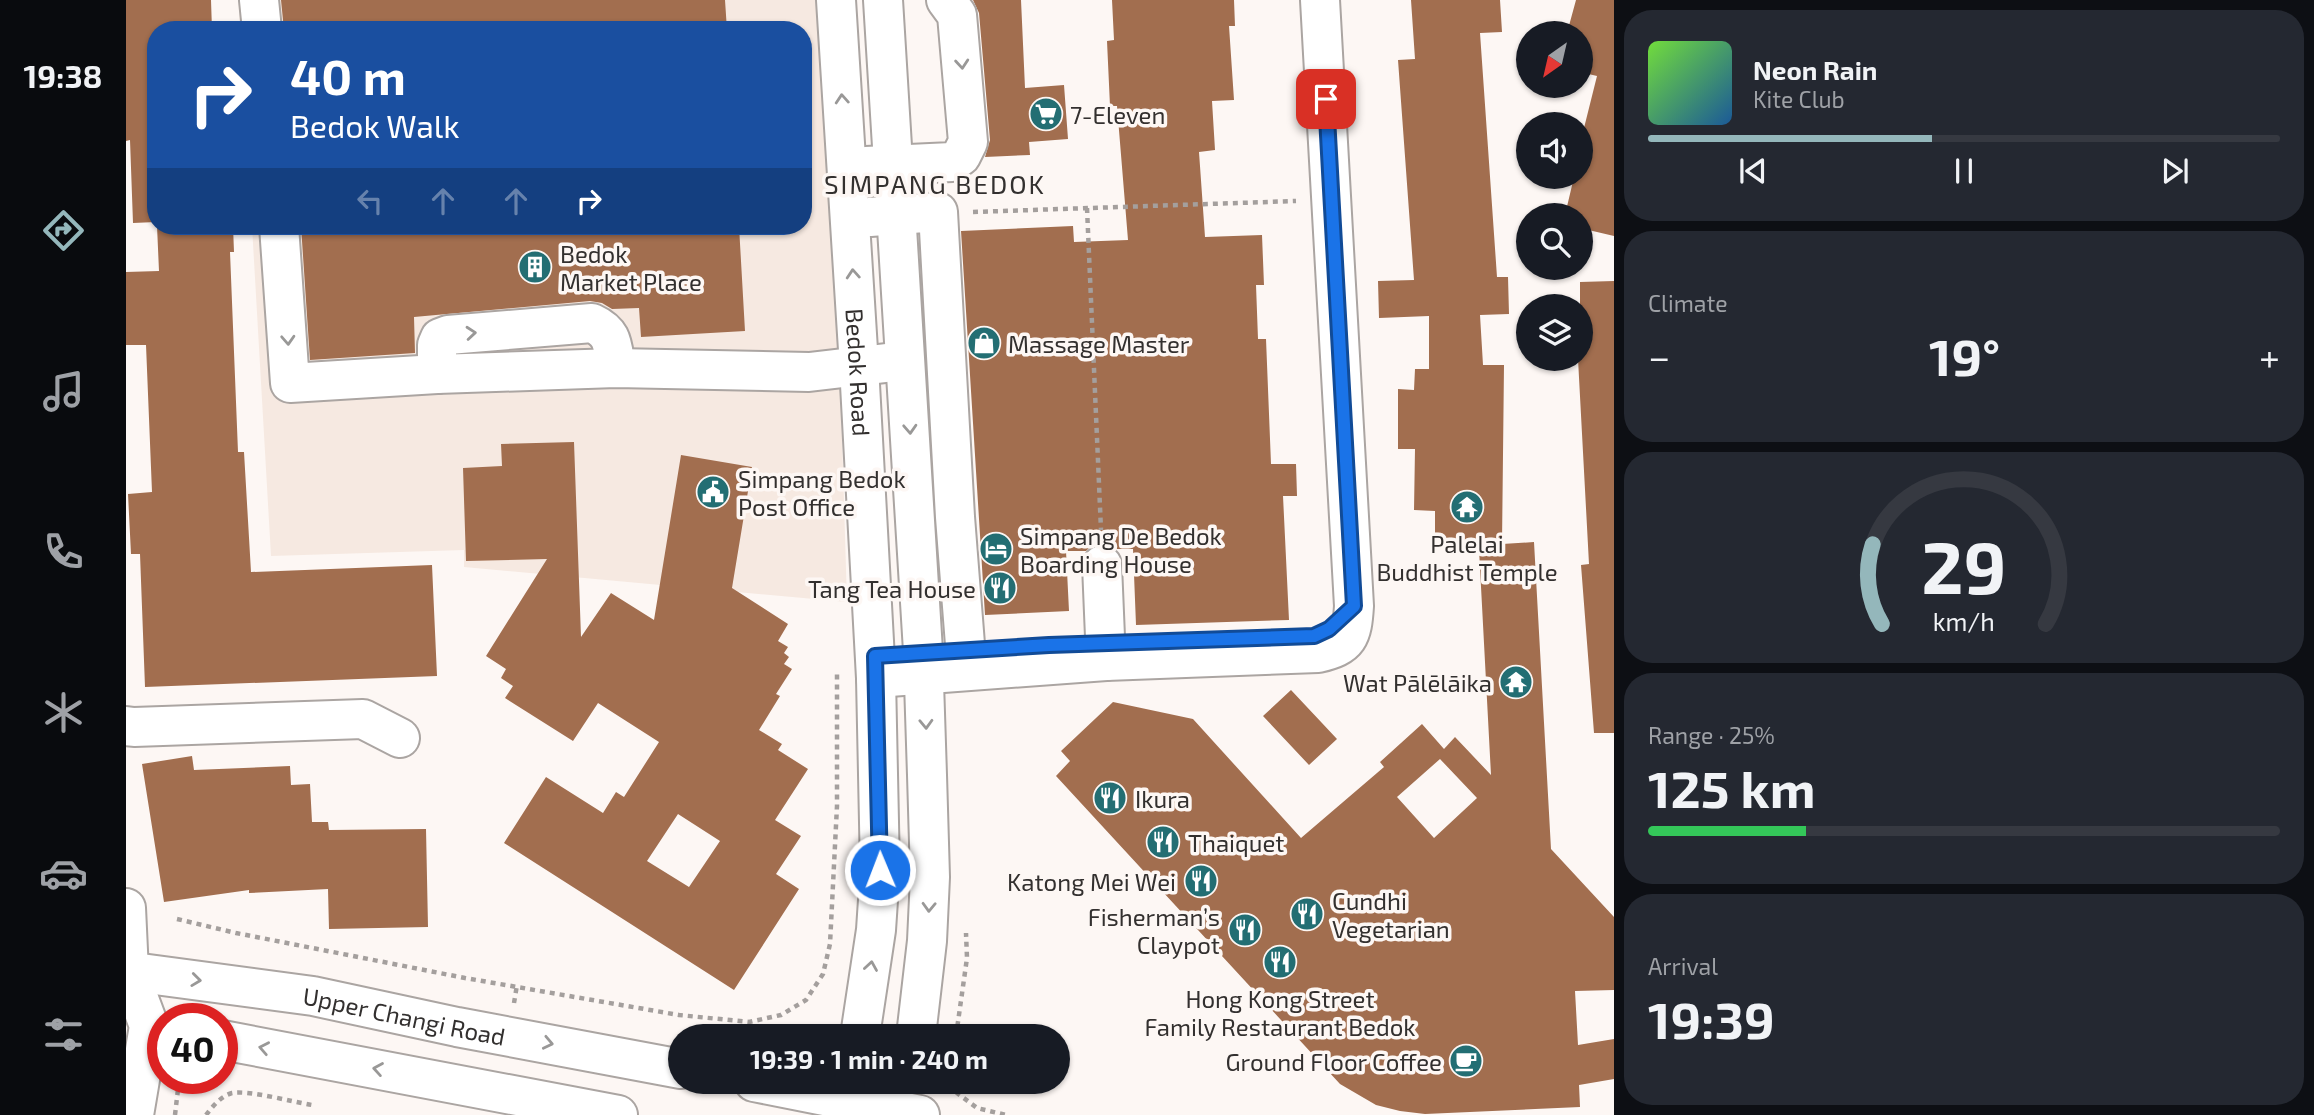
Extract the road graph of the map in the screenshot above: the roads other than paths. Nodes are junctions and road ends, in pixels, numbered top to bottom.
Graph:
1 (259, 0) edge
2 (836, 0) edge
3 (883, 0) edge
4 (946, 0) edge
5 (1320, 0) edge
6 (261, 21) edge
7 (893, 165) junction
8 (846, 167) junction
9 (896, 215) junction
10 (850, 219) junction
11 (280, 235) edge
12 (905, 360) junction
13 (859, 366) junction
14 (1102, 565) road end
15 (1106, 652) junction
16 (966, 660) junction
17 (923, 662) junction
18 (875, 667) junction
19 (126, 726) edge
20 (400, 738) dead end
21 (126, 908) edge
22 (127, 971) edge
23 (861, 1024) edge
24 (917, 1024) edge
25 (146, 1025) edge
26 (457, 1027) junction
27 (238, 1043) edge
28 (668, 1067) edge
29 (445, 1081) junction
30 (829, 1094) edge
31 (855, 1099) edge
32 (911, 1106) edge
33 (134, 1115) edge
34 (618, 1115) edge

1 - 6 street
8 -> 2 street, Bedok Road
3 - 7 street, Bedok Road
4 -> 7 street
5 - 15 street
7 - 8 street
7 - 9 street, Bedok Road
8 - 10 street, Bedok Road
9 - 10 street
9 - 12 street, Bedok Road
9 - 16 street
13 -> 10 street, Bedok Road
11 -> 13 street
12 - 13 street
12 -> 17 street, Bedok Road
13 - 18 street, Bedok Road
14 - 15 street
15 - 16 street
16 - 17 street
17 - 18 street
17 -> 24 street, Bedok Road
23 -> 18 street, Bedok Road
19 - 20 street
21 - 22 street
22 - 25 street
22 -> 26 street, Upper Changi Road
25 - 33 street
26 -> 28 street, Upper Changi Road
26 - 29 street
29 -> 27 street
29 - 34 street
30 - 31 street
31 - 32 street

